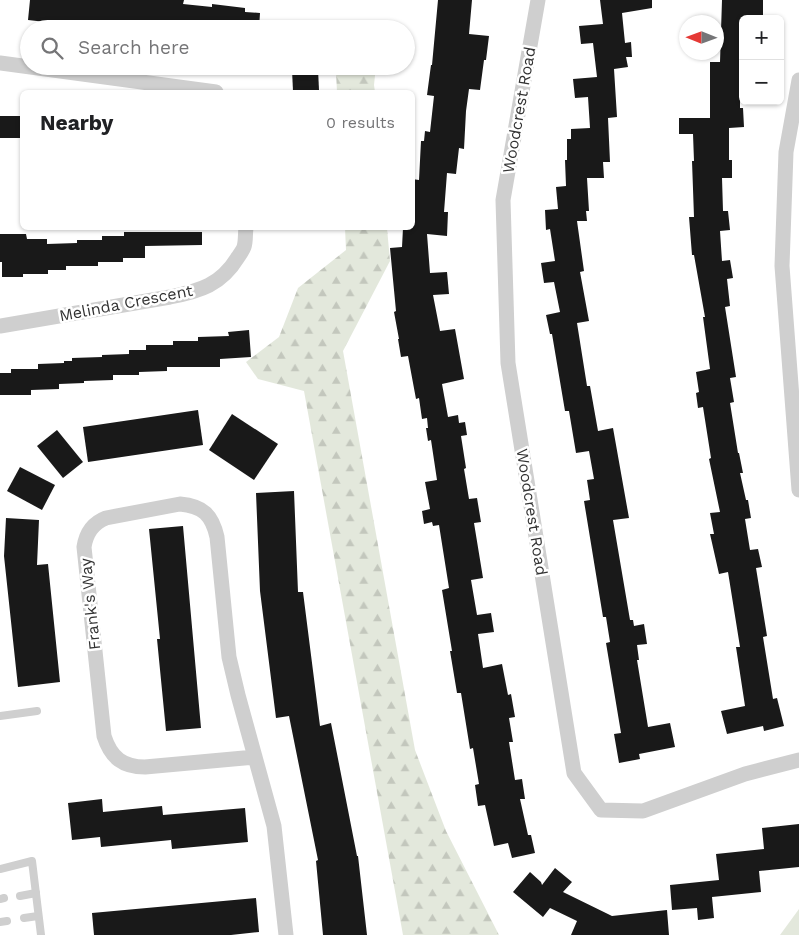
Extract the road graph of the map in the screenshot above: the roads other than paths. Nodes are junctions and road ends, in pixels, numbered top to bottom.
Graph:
1 (538, 0) edge
2 (0, 63) edge
3 (20, 66) edge
4 (89, 75) edge
5 (799, 80) edge
6 (201, 90) edge
7 (246, 230) edge
8 (0, 326) edge
9 (799, 490) edge
10 (37, 711) dead end
11 (0, 716) edge
12 (255, 757) junction
13 (799, 760) edge
14 (0, 869) edge
15 (36, 893) junction
16 (20, 896) dead end
17 (38, 916) junction
18 (24, 918) dead end
19 (41, 935) edge
20 (286, 935) edge

1 - 13 street, Woodcrest Road
2 - 3 street
4 - 6 street
5 - 9 street
7 - 8 street, Melinda Crescent
10 - 11 lane
12 - 12 street, Frank's Way
12 - 20 street, Frank's Way
14 - 15 lane
15 - 16 lane
15 - 17 lane
17 - 18 lane
17 - 19 lane

